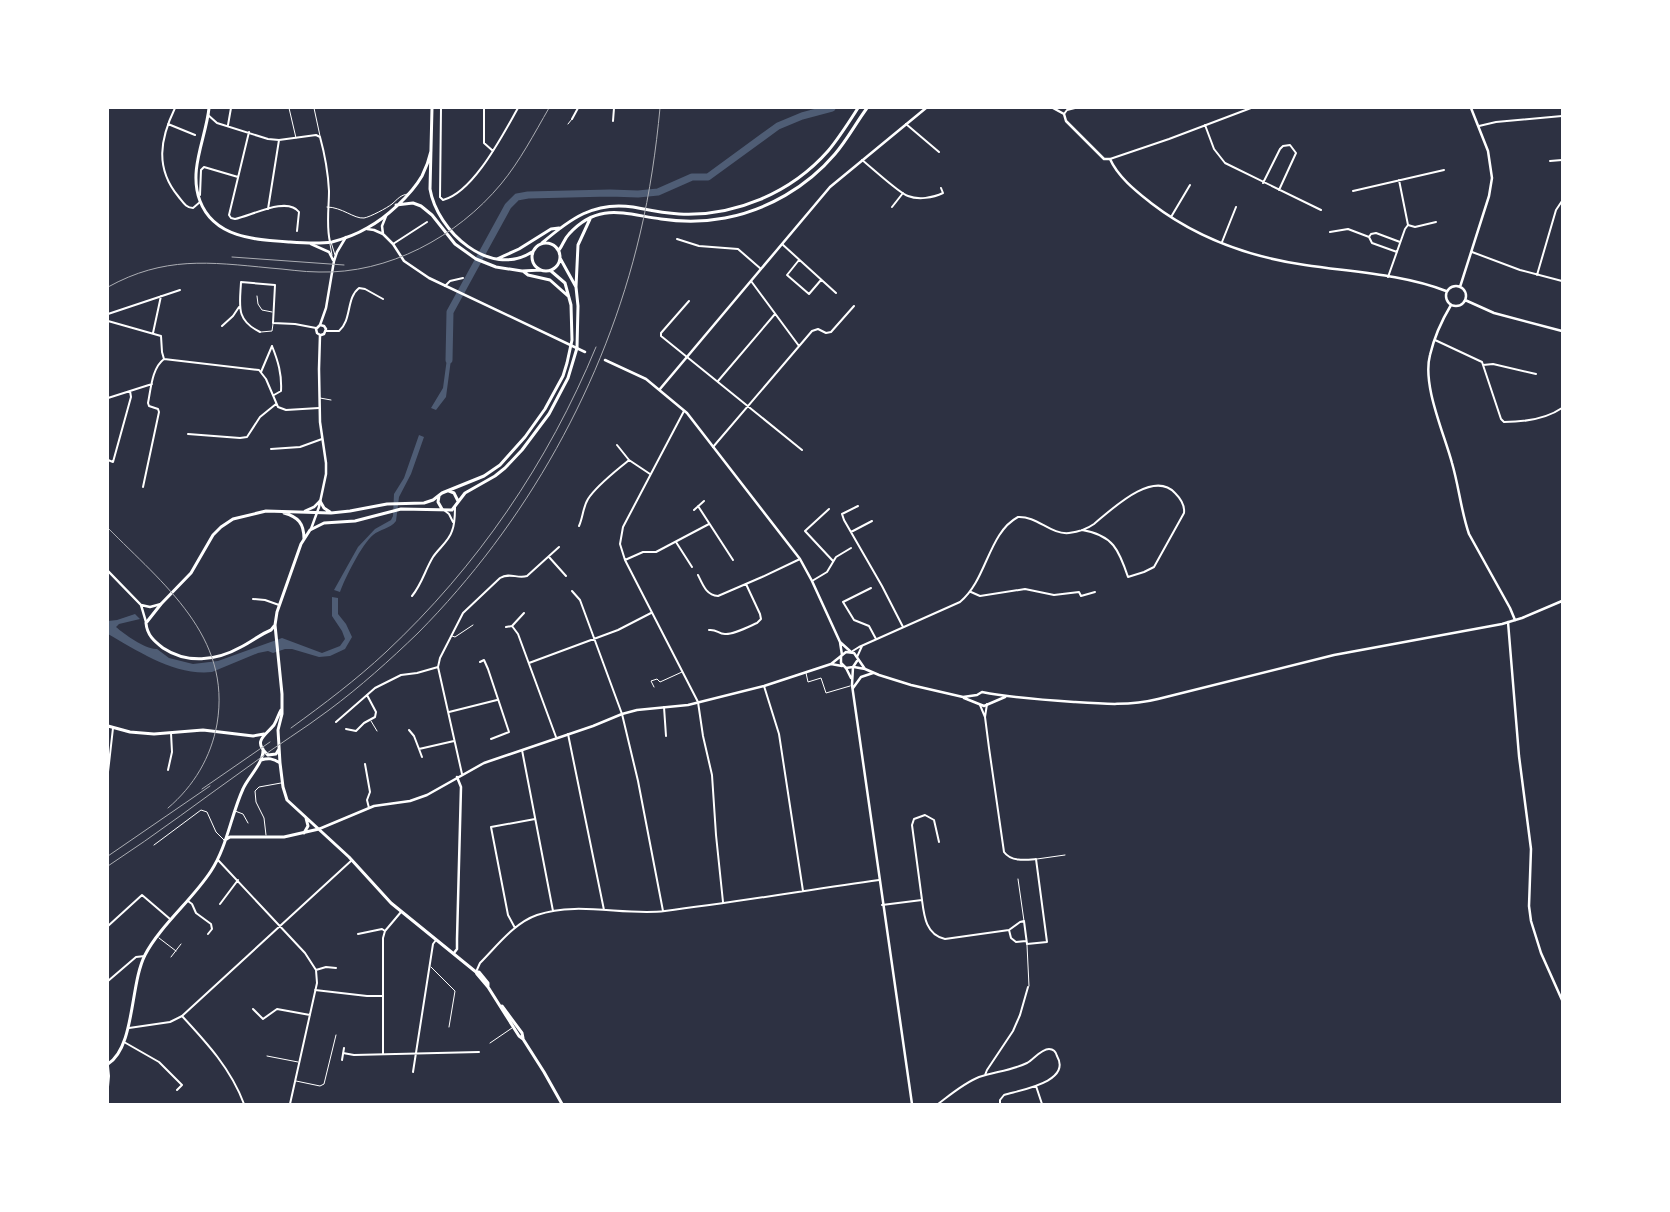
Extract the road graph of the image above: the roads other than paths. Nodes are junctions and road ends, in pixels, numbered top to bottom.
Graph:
1 (175, 108) edge
2 (209, 108) edge
3 (231, 108) edge
4 (289, 108) edge
5 (314, 108) edge
6 (432, 108) edge
7 (441, 108) edge
8 (484, 108) edge
9 (518, 108) edge
10 (578, 108) edge
11 (614, 108) edge
12 (858, 108) edge
13 (867, 108) edge
14 (926, 108) edge
15 (1053, 108) edge
16 (1075, 108) edge
17 (1250, 108) edge
18 (1471, 108) edge
19 (1064, 114) junction
20 (208, 115) junction
21 (1562, 116) edge
22 (572, 119) joint
23 (613, 121) dead end
24 (168, 124) junction
25 (568, 124) dead end
26 (906, 124) junction
27 (228, 125) junction
28 (1205, 125) junction
29 (1478, 126) junction
30 (249, 132) junction
31 (195, 135) dead end
32 (320, 137) junction
33 (296, 138) junction
34 (279, 140) junction
35 (431, 151) junction
36 (493, 151) junction
37 (939, 152) dead end
38 (1110, 159) junction
39 (862, 160) junction
40 (1550, 160) dead end
41 (1562, 160) edge
42 (1444, 170) dead end
43 (238, 177) junction
44 (1399, 180) junction
45 (1264, 183) junction
46 (1190, 185) dead end
47 (941, 188) dead end
48 (1279, 190) junction
49 (1354, 190) dead end
50 (408, 193) junction
51 (903, 193) junction
52 (200, 201) junction
53 (1562, 201) edge
54 (396, 205) junction
55 (327, 207) junction
56 (892, 207) dead end
57 (1236, 207) dead end
58 (268, 209) junction
59 (1321, 210) dead end
60 (388, 213) junction
61 (1171, 217) junction
62 (590, 219) junction
63 (427, 222) dead end
64 (1436, 222) dead end
65 (1408, 225) junction
66 (559, 228) junction
67 (367, 229) junction
68 (297, 231) dead end
69 (1330, 232) dead end
70 (383, 234) junction
71 (347, 236) junction
72 (1369, 237) junction
73 (677, 239) dead end
74 (330, 242) junction
75 (1222, 242) junction
76 (1400, 242) junction
77 (542, 243) junction
78 (309, 244) junction
79 (393, 244) junction
80 (782, 244) junction
81 (559, 250) junction
82 (532, 252) junction
83 (1397, 252) junction
84 (1470, 252) junction
85 (334, 256) junction
86 (560, 258) junction
87 (496, 259) junction
88 (799, 260) junction
89 (762, 269) junction
90 (541, 270) junction
91 (522, 271) junction
92 (551, 271) junction
93 (1537, 275) junction
94 (1388, 277) junction
95 (463, 278) dead end
96 (821, 280) junction
97 (751, 282) junction
98 (1562, 282) edge
99 (445, 286) junction
100 (1460, 286) junction
101 (576, 287) junction
102 (180, 290) dead end
103 (1446, 291) junction
104 (836, 293) dead end
105 (161, 296) junction
106 (257, 296) dead end
107 (570, 297) junction
108 (382, 299) dead end
109 (1465, 300) junction
110 (688, 301) dead end
111 (854, 306) dead end
112 (1451, 306) junction
113 (239, 307) junction
114 (273, 312) junction
115 (108, 314) edge
116 (775, 314) junction
117 (108, 321) edge
118 (273, 323) junction
119 (320, 325) junction
120 (222, 326) dead end
121 (316, 328) junction
122 (326, 331) junction
123 (1562, 331) edge
124 (260, 332) joint
125 (152, 333) junction
126 (320, 335) junction
127 (1435, 340) junction
128 (799, 346) junction
129 (585, 352) dead end
130 (687, 357) junction
131 (164, 359) junction
132 (605, 360) dead end
133 (1484, 364) junction
134 (261, 372) junction
135 (1536, 374) dead end
136 (718, 382) junction
137 (152, 384) junction
138 (660, 389) junction
139 (130, 391) junction
140 (273, 395) junction
141 (108, 398) edge
142 (320, 398) junction
143 (331, 400) dead end
144 (276, 404) junction
145 (748, 406) junction
146 (319, 408) junction
147 (1562, 408) edge
148 (684, 410) junction
149 (188, 434) dead end
150 (322, 439) junction
151 (616, 445) dead end
152 (713, 447) junction
153 (272, 449) dead end
154 (802, 450) dead end
155 (108, 460) edge
156 (628, 460) junction
157 (650, 474) junction
158 (144, 487) dead end
159 (448, 491) junction
160 (440, 496) junction
161 (320, 501) junction
162 (458, 501) junction
163 (704, 501) dead end
164 (698, 506) junction
165 (858, 506) dead end
166 (455, 508) junction
167 (828, 509) dead end
168 (444, 510) junction
169 (694, 510) dead end
170 (279, 511) junction
171 (305, 511) junction
172 (318, 512) junction
173 (332, 513) junction
174 (872, 521) dead end
175 (454, 524) junction
176 (710, 524) junction
177 (579, 526) dead end
178 (310, 530) junction
179 (1082, 530) junction
180 (851, 532) junction
181 (304, 539) junction
182 (676, 542) junction
183 (559, 547) dead end
184 (851, 548) dead end
185 (548, 557) junction
186 (800, 559) junction
187 (625, 560) junction
188 (733, 560) dead end
189 (833, 561) junction
190 (692, 567) dead end
191 (108, 571) edge
192 (698, 575) dead end
193 (566, 576) dead end
194 (812, 580) junction
195 (746, 584) junction
196 (870, 588) dead end
197 (572, 591) dead end
198 (970, 592) junction
199 (1095, 592) dead end
200 (412, 596) dead end
201 (253, 599) dead end
202 (1562, 601) edge
203 (161, 604) junction
204 (141, 605) junction
205 (279, 606) junction
206 (524, 613) dead end
207 (652, 613) junction
208 (1515, 620) junction
209 (146, 622) junction
210 (1508, 622) junction
211 (275, 625) junction
212 (473, 625) dead end
213 (512, 626) junction
214 (506, 627) dead end
215 (903, 627) junction
216 (709, 630) dead end
217 (268, 631) junction
218 (723, 634) junction
219 (451, 635) junction
220 (276, 638) junction
221 (721, 638) dead end
222 (595, 639) junction
223 (876, 639) junction
224 (840, 642) junction
225 (862, 646) junction
226 (851, 652) junction
227 (841, 655) junction
228 (857, 658) junction
229 (480, 662) dead end
230 (529, 663) junction
231 (832, 664) junction
232 (438, 667) junction
233 (854, 667) junction
234 (845, 668) junction
235 (865, 669) junction
236 (683, 672) junction
237 (806, 672) junction
238 (875, 673) junction
239 (851, 678) junction
240 (852, 685) junction
241 (764, 686) junction
242 (654, 687) dead end
243 (852, 690) junction
244 (987, 693) junction
245 (368, 695) junction
246 (977, 695) junction
247 (963, 697) junction
248 (1006, 697) junction
249 (498, 700) junction
250 (698, 702) junction
251 (987, 704) junction
252 (979, 705) junction
253 (664, 707) junction
254 (281, 710) junction
255 (449, 712) junction
256 (622, 714) junction
257 (985, 717) junction
258 (370, 720) junction
259 (336, 722) dead end
260 (108, 726) edge
261 (113, 728) junction
262 (346, 728) dead end
263 (409, 730) dead end
264 (268, 731) junction
265 (377, 731) dead end
266 (171, 733) junction
267 (264, 734) junction
268 (568, 734) junction
269 (278, 735) junction
270 (253, 736) junction
271 (666, 736) dead end
272 (556, 738) junction
273 (491, 739) dead end
274 (454, 741) junction
275 (261, 745) junction
276 (279, 748) junction
277 (263, 749) junction
278 (419, 749) junction
279 (522, 750) junction
280 (422, 756) dead end
281 (261, 760) junction
282 (280, 763) junction
283 (365, 764) dead end
284 (168, 770) dead end
285 (108, 772) edge
286 (462, 774) junction
287 (457, 777) junction
288 (282, 782) junction
289 (369, 808) junction
290 (235, 810) junction
291 (306, 818) junction
292 (535, 819) junction
293 (248, 823) dead end
294 (228, 829) junction
295 (317, 829) junction
296 (304, 833) junction
297 (236, 837) junction
298 (266, 838) junction
299 (224, 840) junction
300 (939, 842) dead end
301 (154, 845) dead end
302 (1065, 855) dead end
303 (1036, 859) junction
304 (217, 860) junction
305 (352, 860) junction
306 (1018, 879) dead end
307 (238, 880) junction
308 (879, 880) junction
309 (802, 891) junction
310 (922, 900) junction
311 (188, 901) junction
312 (723, 902) junction
313 (220, 904) dead end
314 (882, 905) junction
315 (604, 910) junction
316 (553, 911) junction
317 (663, 911) junction
318 (401, 912) junction
319 (172, 920) junction
320 (1024, 922) junction
321 (108, 926) edge
322 (281, 926) junction
323 (514, 928) junction
324 (1010, 930) junction
325 (386, 931) junction
326 (208, 934) dead end
327 (358, 934) dead end
328 (158, 937) junction
329 (436, 940) junction
330 (1026, 940) junction
331 (181, 944) dead end
332 (1026, 944) junction
333 (176, 951) junction
334 (454, 953) junction
335 (145, 956) junction
336 (171, 957) dead end
337 (430, 966) junction
338 (336, 968) dead end
339 (316, 970) junction
340 (476, 972) junction
341 (108, 981) edge
342 (1028, 987) joint
343 (315, 990) junction
344 (382, 996) junction
345 (1562, 1000) edge
346 (253, 1009) dead end
347 (310, 1015) junction
348 (182, 1016) junction
349 (515, 1027) junction
350 (128, 1028) junction
351 (449, 1028) dead end
352 (336, 1035) dead end
353 (124, 1042) junction
354 (490, 1043) dead end
355 (344, 1048) dead end
356 (479, 1052) dead end
357 (343, 1053) junction
358 (383, 1054) junction
359 (416, 1054) junction
360 (267, 1056) dead end
361 (342, 1060) dead end
362 (299, 1062) junction
363 (108, 1065) edge
364 (413, 1072) dead end
365 (985, 1075) junction
366 (295, 1080) junction
367 (1036, 1086) junction
368 (108, 1087) edge
369 (177, 1090) dead end
370 (244, 1104) edge
371 (290, 1104) edge
372 (562, 1104) edge
373 (912, 1104) edge
374 (938, 1104) edge
375 (1000, 1104) edge
376 (1042, 1104) edge

1 - 24 street
2 - 20 main road
3 - 27 street
4 - 33 lane
5 - 32 lane
6 - 35 main road
7 - 36 street
8 - 36 street
9 - 36 street
10 - 22 street
11 - 23 street
12 - 66 main road
13 - 62 main road
14 - 26 street
15 - 19 street
16 - 19 street
17 - 28 street
18 - 29 street
19 - 38 street
20 - 27 street
20 - 52 main road
21 - 29 street
22 - 25 lane
24 - 31 street
24 - 52 street
26 - 37 street
26 - 39 street
27 - 30 street
28 - 38 street
28 - 45 street
29 - 84 street
30 - 34 street
30 - 43 street
32 - 33 street
32 - 55 street
33 - 34 street
34 - 58 street
35 - 50 main road
35 - 87 main road
38 - 61 street
39 - 51 street
39 - 80 street
40 - 41 street
42 - 44 street
43 - 52 street
43 - 58 street
44 - 49 street
44 - 65 street
45 - 48 street
45 - 48 street
46 - 61 street
47 - 51 street
48 - 59 street
50 - 54 main road
50 - 55 lane
51 - 56 street
52 - 78 main road
53 - 93 street
54 - 60 main road
54 - 91 main road
55 - 74 street
57 - 75 street
58 - 68 street
60 - 67 main road
60 - 70 street
61 - 75 street
62 - 81 main road
62 - 101 main road
63 - 79 street
64 - 65 street
65 - 76 street
66 - 77 main road
66 - 87 main road
67 - 70 street
67 - 71 main road
69 - 72 street
70 - 79 street
71 - 74 main road
71 - 85 street
72 - 76 street
72 - 83 street
73 - 89 street
74 - 78 main road
74 - 85 lane
75 - 94 street
76 - 83 street
77 - 81 main road
77 - 82 main road
78 - 85 street
79 - 99 street
80 - 88 street
80 - 89 street
81 - 86 main road
82 - 87 main road
82 - 90 main road
83 - 94 street
84 - 93 street
84 - 100 street
85 - 119 street
86 - 92 main road
86 - 101 main road
88 - 96 street
88 - 96 street
89 - 97 street
90 - 91 main road
90 - 92 main road
91 - 107 main road
92 - 107 main road
93 - 98 street
94 - 103 street
95 - 99 street
96 - 104 street
97 - 116 street
97 - 130 street
99 - 129 street
100 - 103 street
100 - 109 street
101 - 162 main road
102 - 105 street
103 - 112 street
105 - 115 street
105 - 125 street
106 - 114 lane
107 - 159 main road
108 - 122 street
109 - 112 street
109 - 123 street
110 - 130 street
111 - 128 street
112 - 127 street
113 - 114 street
113 - 120 street
113 - 124 street
114 - 118 street
116 - 128 street
116 - 136 street
117 - 125 street
118 - 121 street
118 - 124 lane
119 - 121 street
119 - 122 street
121 - 126 street
122 - 126 street
125 - 131 street
126 - 142 street
127 - 133 street
127 - 208 street
128 - 145 street
130 - 136 street
130 - 138 street
131 - 134 street
131 - 137 street
132 - 138 street
133 - 135 street
133 - 147 street
134 - 140 street
134 - 140 street
136 - 145 street
137 - 139 street
137 - 158 street
138 - 148 street
139 - 141 street
139 - 155 street
140 - 144 street
142 - 143 lane
142 - 146 street
144 - 146 street
144 - 149 street
145 - 152 street
145 - 154 street
146 - 150 street
148 - 152 street
148 - 157 street
150 - 153 street
150 - 161 street
151 - 156 street
152 - 186 street
156 - 157 street
156 - 177 street
157 - 187 street
159 - 160 main road
159 - 162 main road
160 - 168 main road
160 - 173 main road
161 - 171 street
161 - 172 street
161 - 173 main road
162 - 166 main road
163 - 164 street
164 - 169 street
164 - 176 street
165 - 180 street
166 - 168 main road
166 - 175 street
167 - 189 street
168 - 175 street
168 - 178 main road
170 - 171 main road
170 - 181 main road
170 - 203 main road
171 - 172 main road
172 - 173 main road
172 - 178 street
174 - 180 street
175 - 200 street
176 - 182 street
176 - 188 street
178 - 181 main road
179 - 179 street
179 - 198 street
180 - 215 street
181 - 205 main road
182 - 187 street
182 - 190 street
183 - 185 street
184 - 189 street
185 - 193 street
185 - 219 street
186 - 194 street
186 - 195 street
187 - 207 street
189 - 194 street
191 - 204 street
192 - 195 street
194 - 224 street
195 - 218 street
196 - 223 street
197 - 222 street
198 - 199 street
198 - 215 street
201 - 205 street
202 - 208 street
203 - 204 street
203 - 209 main road
204 - 209 street
205 - 211 main road
206 - 213 street
207 - 222 street
207 - 236 street
208 - 210 street
209 - 217 main road
210 - 248 street
210 - 345 street
211 - 217 main road
211 - 220 main road
212 - 219 lane
213 - 214 street
213 - 230 street
215 - 223 street
216 - 218 street
217 - 220 main road
218 - 221 street
219 - 232 street
220 - 254 main road
222 - 230 street
222 - 256 street
223 - 225 street
224 - 226 street
224 - 227 street
225 - 226 street
225 - 228 street
226 - 227 street
226 - 228 street
227 - 231 street
227 - 234 street
228 - 233 street
228 - 235 street
229 - 249 street
230 - 272 street
231 - 234 street
231 - 237 street
232 - 245 street
232 - 255 street
233 - 234 street
233 - 235 street
233 - 239 street
234 - 239 street
235 - 238 street
236 - 242 lane
236 - 250 street
237 - 240 lane
237 - 241 street
238 - 243 street
238 - 247 street
239 - 240 street
240 - 243 street
241 - 250 street
241 - 309 street
243 - 308 street
244 - 246 street
244 - 248 street
244 - 251 street
245 - 258 street
245 - 259 street
246 - 247 street
246 - 252 street
247 - 252 street
248 - 251 street
249 - 255 street
249 - 273 street
250 - 253 street
250 - 312 street
251 - 252 street
251 - 257 street
252 - 257 street
253 - 256 street
253 - 271 street
254 - 264 main road
254 - 269 main road
255 - 274 street
256 - 268 street
256 - 317 street
257 - 303 street
258 - 262 street
258 - 265 lane
260 - 261 main road
261 - 266 main road
261 - 285 street
263 - 278 street
264 - 267 main road
264 - 269 main road
266 - 270 main road
266 - 284 street
267 - 270 main road
267 - 275 main road
268 - 272 street
268 - 315 street
269 - 276 main road
270 - 275 main road
272 - 279 street
274 - 278 street
274 - 286 street
275 - 277 main road
276 - 277 main road
276 - 282 main road
277 - 281 main road
278 - 280 street
279 - 286 street
279 - 292 street
281 - 282 main road
281 - 290 main road
282 - 288 main road
283 - 289 street
286 - 287 street
287 - 289 street
287 - 334 street
288 - 291 main road
288 - 298 lane
289 - 295 street
290 - 293 lane
290 - 294 main road
291 - 295 main road
291 - 296 main road
292 - 316 street
292 - 323 street
294 - 297 main road
294 - 299 main road
295 - 296 main road
295 - 305 main road
296 - 298 main road
297 - 298 main road
297 - 299 main road
299 - 301 lane
299 - 304 main road
300 - 310 street
302 - 303 lane
303 - 332 street
304 - 307 street
304 - 311 main road
305 - 318 main road
305 - 322 street
306 - 320 lane
307 - 313 street
307 - 322 street
308 - 309 street
308 - 314 street
309 - 312 street
310 - 314 street
310 - 324 street
311 - 319 main road
311 - 326 street
312 - 317 street
314 - 373 street
315 - 316 street
315 - 317 street
316 - 323 street
318 - 325 street
318 - 329 main road
319 - 321 street
319 - 328 main road
320 - 324 street
320 - 330 street
322 - 339 street
322 - 348 street
323 - 340 street
324 - 330 street
325 - 327 street
325 - 344 street
328 - 333 lane
328 - 335 main road
329 - 334 main road
329 - 337 street
330 - 332 street
331 - 333 lane
332 - 342 lane
333 - 336 lane
334 - 340 main road
335 - 341 street
335 - 350 main road
337 - 351 lane
337 - 359 street
338 - 339 street
339 - 343 street
340 - 349 main road
342 - 365 street
343 - 344 street
343 - 347 street
344 - 358 street
346 - 347 street
347 - 362 street
348 - 350 street
348 - 370 street
349 - 354 lane
349 - 372 main road
350 - 353 main road
352 - 366 lane
353 - 363 main road
353 - 369 street
355 - 357 street
356 - 359 street
357 - 358 street
357 - 361 street
358 - 359 street
359 - 364 street
360 - 362 lane
362 - 366 street
363 - 368 street
365 - 367 street
365 - 374 street
366 - 371 street
367 - 375 street
367 - 376 street

